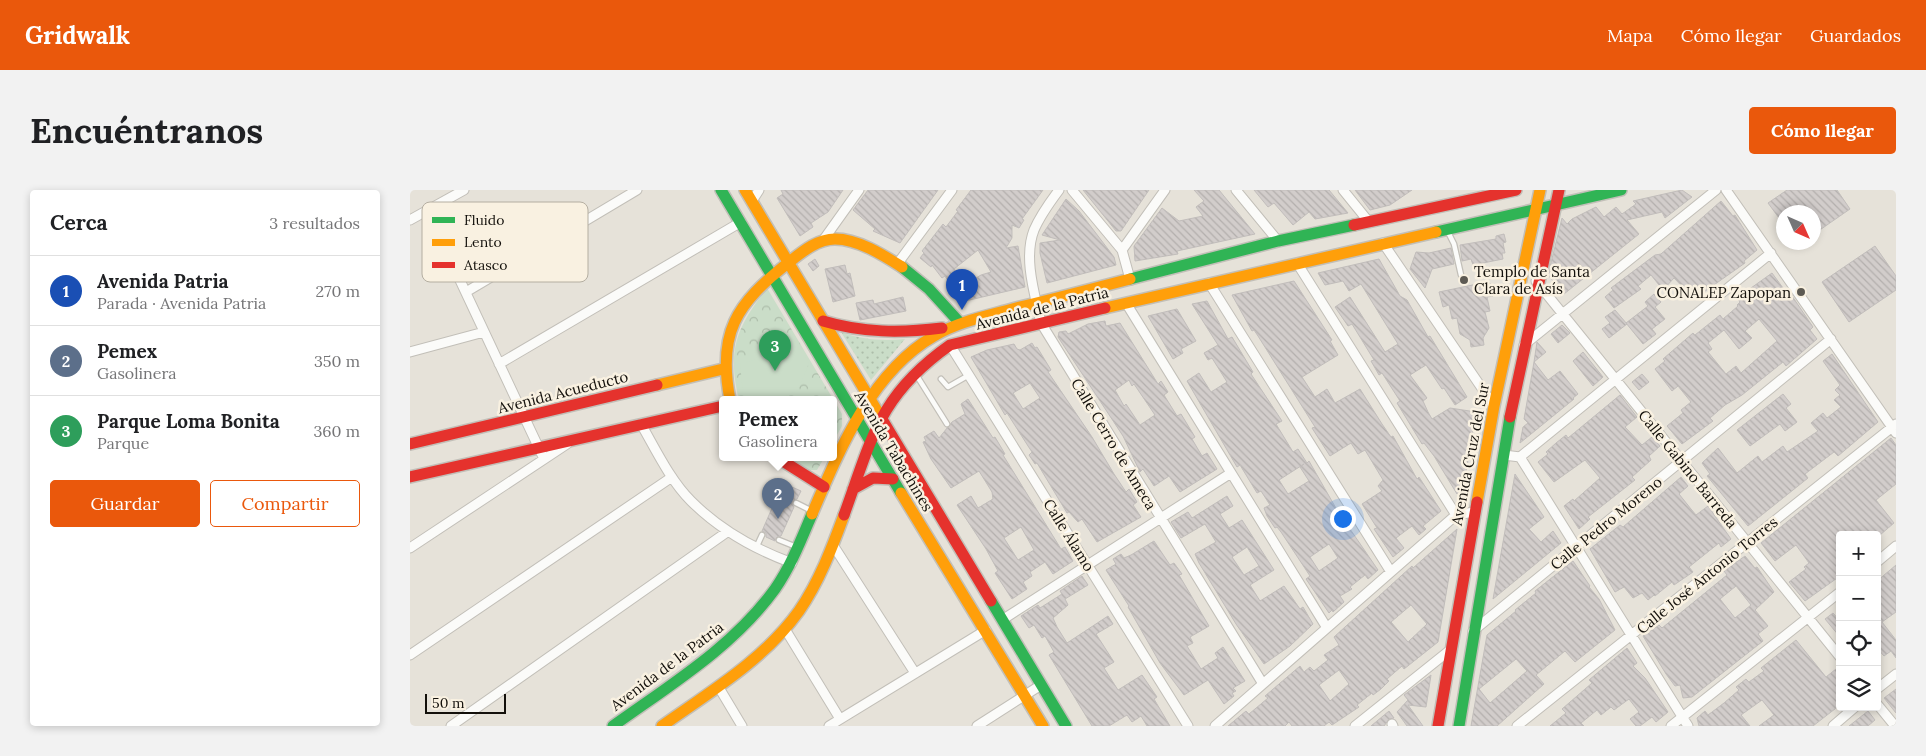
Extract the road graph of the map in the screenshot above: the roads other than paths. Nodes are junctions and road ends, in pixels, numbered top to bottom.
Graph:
1 (464, 190) edge
2 (637, 190) edge
3 (721, 190) edge
4 (745, 190) edge
5 (759, 190) edge
6 (859, 190) edge
7 (952, 190) edge
8 (1059, 190) edge
9 (1072, 190) edge
10 (1165, 190) edge
11 (1236, 190) edge
12 (1343, 190) edge
13 (1516, 190) edge
14 (1540, 190) edge
15 (1559, 190) edge
16 (1621, 190) edge
17 (1716, 190) edge
18 (1726, 190) edge
19 (1471, 194) edge
20 (752, 201) junction
21 (442, 202) edge
22 (1556, 204) junction
23 (1535, 208) junction
24 (422, 213) edge
25 (588, 219) edge
26 (410, 220) edge
27 (741, 222) junction
28 (1369, 222) junction
29 (1446, 229) junction
30 (824, 240) junction
31 (1278, 241) junction
32 (1383, 243) junction
33 (1122, 250) junction
34 (1771, 252) junction
35 (789, 262) junction
36 (898, 263) junction
37 (1297, 263) junction
38 (772, 275) junction
39 (1461, 275) dead end
40 (1130, 279) junction
41 (1536, 281) junction
42 (461, 282) edge
43 (483, 282) edge
44 (1209, 283) junction
45 (466, 292) junction
46 (1036, 303) junction
47 (1126, 303) junction
48 (1562, 314) junction
49 (824, 321) junction
50 (1040, 323) junction
51 (955, 325) junction
52 (484, 332) junction
53 (1831, 339) junction
54 (950, 345) junction
55 (1524, 345) junction
56 (410, 352) edge
57 (499, 364) junction
58 (723, 369) junction
59 (914, 374) junction
60 (969, 375) junction
61 (941, 379) dead end
62 (1615, 379) junction
63 (729, 396) edge
64 (869, 399) junction
65 (1494, 406) junction
66 (719, 407) edge
67 (524, 417) junction
68 (880, 418) junction
69 (857, 421) junction
70 (641, 424) junction
71 (947, 424) dead end
72 (1895, 428) edge
73 (573, 440) junction
74 (871, 441) junction
75 (410, 444) edge
76 (538, 448) junction
77 (1504, 455) junction
78 (1520, 457) junction
79 (544, 460) junction
80 (783, 461) edge
81 (1681, 461) junction
82 (1231, 473) junction
83 (410, 477) edge
84 (672, 477) junction
85 (893, 479) junction
86 (824, 487) junction
87 (853, 489) junction
88 (796, 503) dead end
89 (813, 512) junction
90 (1474, 512) junction
91 (1456, 515) junction
92 (1160, 519) junction
93 (727, 532) junction
94 (762, 535) dead end
95 (779, 540) dead end
96 (1747, 543) junction
97 (833, 545) junction
98 (1576, 546) junction
99 (1896, 546) edge
100 (410, 548) edge
101 (756, 548) junction
102 (798, 548) junction
103 (1881, 559) edge
104 (792, 563) junction
105 (1088, 565) junction
106 (1391, 572) junction
107 (1836, 595) edge
108 (1808, 618) junction
109 (1002, 620) junction
110 (1327, 628) junction
111 (785, 629) junction
112 (986, 630) junction
113 (1473, 630) junction
114 (1631, 635) junction
115 (1450, 650) junction
116 (1836, 652) edge
117 (410, 655) edge
118 (915, 673) junction
119 (1896, 674) edge
120 (1263, 684) junction
121 (1041, 685) junction
122 (718, 686) junction
123 (1881, 686) edge
124 (1025, 695) junction
125 (1881, 709) edge
126 (1851, 711) edge
127 (1682, 717) junction
128 (840, 719) junction
129 (451, 726) edge
130 (613, 726) edge
131 (662, 726) edge
132 (742, 726) edge
133 (829, 726) edge
134 (977, 726) edge
135 (1043, 726) edge
136 (1066, 726) edge
137 (1188, 726) edge
138 (1215, 726) edge
139 (1354, 726) edge
140 (1438, 726) edge
141 (1459, 726) edge
142 (1518, 726) edge
143 (1671, 726) edge
144 (1688, 726) edge
145 (1833, 726) edge
146 (1895, 726) edge

1 - 21 street
2 - 25 street
3 - 27 main road, Avenida Tabachines
4 - 20 main road, Avenida Tabachines
5 - 20 street
6 - 30 street
7 - 36 street
8 - 46 street, Calle Cerro de Ameca
9 - 33 street
10 - 33 street
11 - 31 street
12 - 28 street
13 - 19 main road, Avenida de la Patria
14 - 23 main road, Avenida Cruz del Sur
15 - 22 main road
16 - 22 main road, Avenida de la Patria
17 - 48 street
18 - 34 street
19 - 28 main road, Avenida de la Patria
20 - 35 main road, Avenida Tabachines
22 - 23 main road, Avenida de la Patria
22 - 41 main road
23 - 29 main road, Avenida de la Patria
23 - 65 main road, Avenida Cruz del Sur
24 - 26 street
27 - 38 main road, Avenida Tabachines
27 - 57 street
28 - 31 main road, Avenida de la Patria
29 - 32 main road, Avenida de la Patria
29 - 39 lane
30 - 35 main road
30 - 36 main road
31 - 40 main road, Avenida de la Patria
32 - 37 main road, Avenida de la Patria
32 - 65 street
33 - 40 street
34 - 53 street
34 - 62 street
35 - 38 main road
35 - 49 main road, Avenida Tabachines
36 - 51 main road
37 - 44 main road, Avenida de la Patria
37 - 91 street
38 - 58 main road
38 - 69 main road, Avenida Tabachines
40 - 46 main road, Avenida de la Patria
41 - 48 street, Calle Gabino Barreda
41 - 55 main road
42 - 45 street
43 - 45 street
44 - 47 main road, Avenida de la Patria
44 - 106 street
45 - 52 street
46 - 50 street, Calle Cerro de Ameca
46 - 51 main road, Avenida de la Patria
47 - 50 main road, Avenida de la Patria
47 - 82 street
48 - 55 street
48 - 62 street, Calle Gabino Barreda
49 - 51 main road
49 - 64 main road, Avenida Tabachines
50 - 54 main road, Avenida de la Patria
50 - 92 street, Calle Cerro de Ameca
51 - 64 main road, Avenida de la Patria
52 - 56 street
52 - 57 street
53 - 72 street
53 - 81 street, Calle Pedro Moreno
54 - 59 main road, Avenida de la Patria
54 - 60 street, Calle Álamo
55 - 77 main road
57 - 67 street
58 - 63 main road
58 - 67 main road, Avenida Acueducto
59 - 68 main road, Avenida de la Patria
59 - 71 lane
60 - 61 lane
60 - 105 street, Calle Álamo
62 - 78 street
62 - 81 street, Calle Gabino Barreda
64 - 68 main road, Avenida Tabachines
64 - 69 main road, Avenida de la Patria
65 - 90 main road, Avenida Cruz del Sur
66 - 70 main road
67 - 75 main road, Avenida Acueducto
67 - 76 street
68 - 74 main road, Avenida de la Patria
68 - 109 main road, Avenida Tabachines
69 - 74 main road, Avenida Tabachines
69 - 86 main road, Avenida de la Patria
70 - 73 main road
70 - 84 street
72 - 96 street, Calle José Antonio Torres
73 - 76 main road
73 - 79 street
74 - 85 main road, Avenida Tabachines
74 - 87 main road, Avenida de la Patria
76 - 79 street
76 - 83 main road
77 - 78 street
77 - 113 main road
78 - 98 street
79 - 100 street
80 - 86 main road
81 - 96 street, Calle Gabino Barreda
81 - 98 street, Calle Pedro Moreno
82 - 92 street
82 - 110 street
84 - 93 street
84 - 117 street
85 - 87 main road
85 - 112 main road, Avenida Tabachines
86 - 89 main road, Avenida de la Patria
87 - 97 main road, Avenida de la Patria
88 - 89 lane
89 - 102 main road, Avenida de la Patria
90 - 91 street
90 - 115 main road, Avenida Cruz del Sur
91 - 106 street
92 - 105 street
92 - 120 street, Calle Cerro de Ameca
93 - 101 street
93 - 129 street
94 - 101 lane
95 - 102 lane
96 - 108 street, Calle Gabino Barreda
96 - 114 street, Calle José Antonio Torres
97 - 111 main road, Avenida de la Patria
97 - 118 street
98 - 113 street, Calle Pedro Moreno
98 - 114 street
99 - 103 street
101 - 104 street
102 - 104 main road, Avenida de la Patria
104 - 130 main road, Avenida de la Patria
105 - 109 street
105 - 137 street, Calle Álamo
106 - 110 street
107 - 108 street
108 - 116 street, Calle Gabino Barreda
108 - 127 street
109 - 121 main road, Avenida Tabachines
110 - 120 street
111 - 122 main road, Avenida de la Patria
111 - 128 street
112 - 118 street
112 - 124 main road, Avenida Tabachines
113 - 141 main road
114 - 127 street
114 - 142 street, Calle José Antonio Torres
115 - 139 street
115 - 140 main road, Avenida Cruz del Sur
118 - 128 street
119 - 123 street
120 - 138 street
121 - 124 street
121 - 136 main road, Avenida Tabachines
122 - 131 main road, Avenida de la Patria
122 - 132 street
124 - 134 street
124 - 135 main road, Avenida Tabachines
125 - 146 street
126 - 145 street
127 - 143 street
127 - 144 street
128 - 133 street

